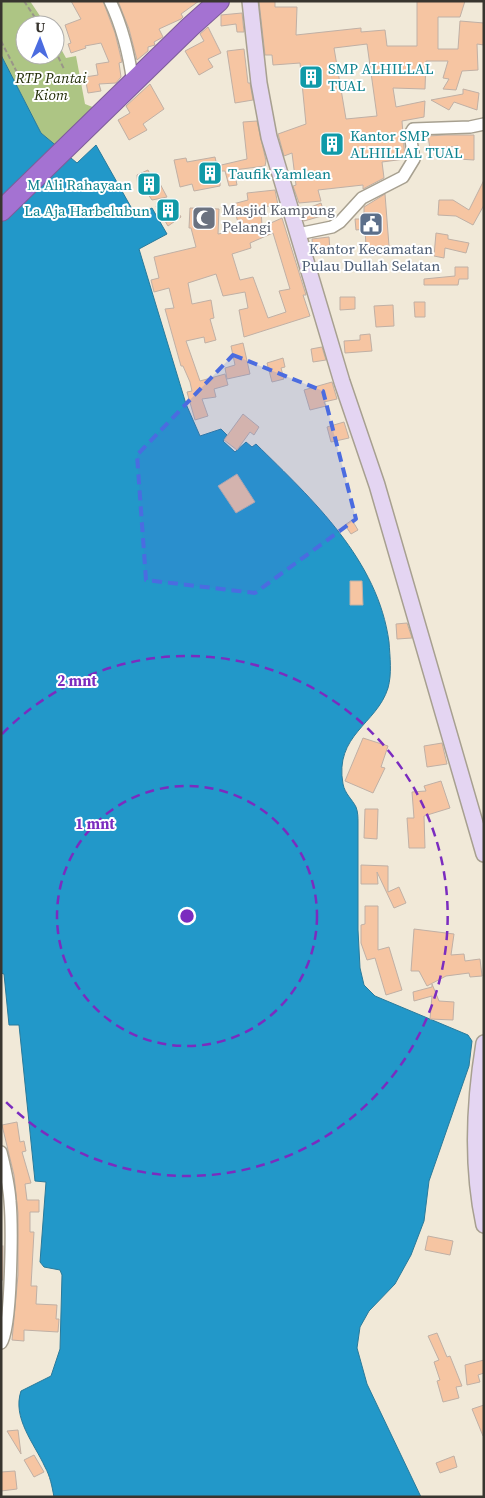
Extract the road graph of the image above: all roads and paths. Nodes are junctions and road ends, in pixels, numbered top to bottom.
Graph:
1 (24, 1) edge
2 (110, 1) edge
3 (219, 1) edge
4 (250, 1) edge
5 (33, 15) edge
6 (1, 41) edge
7 (62, 65) edge
8 (64, 69) dead end
9 (133, 83) junction
10 (24, 86) dead end
11 (484, 124) edge
12 (1, 211) edge
13 (298, 234) junction
14 (484, 854) edge
15 (484, 1043) edge
16 (1, 1152) edge
17 (484, 1226) edge
18 (1, 1343) edge

1 - 5 path
2 - 9 street
3 - 9 highway
4 - 13 street
6 - 10 path
7 - 8 path
9 - 12 highway
11 - 13 street
13 - 14 street
15 - 17 street
16 - 18 street

